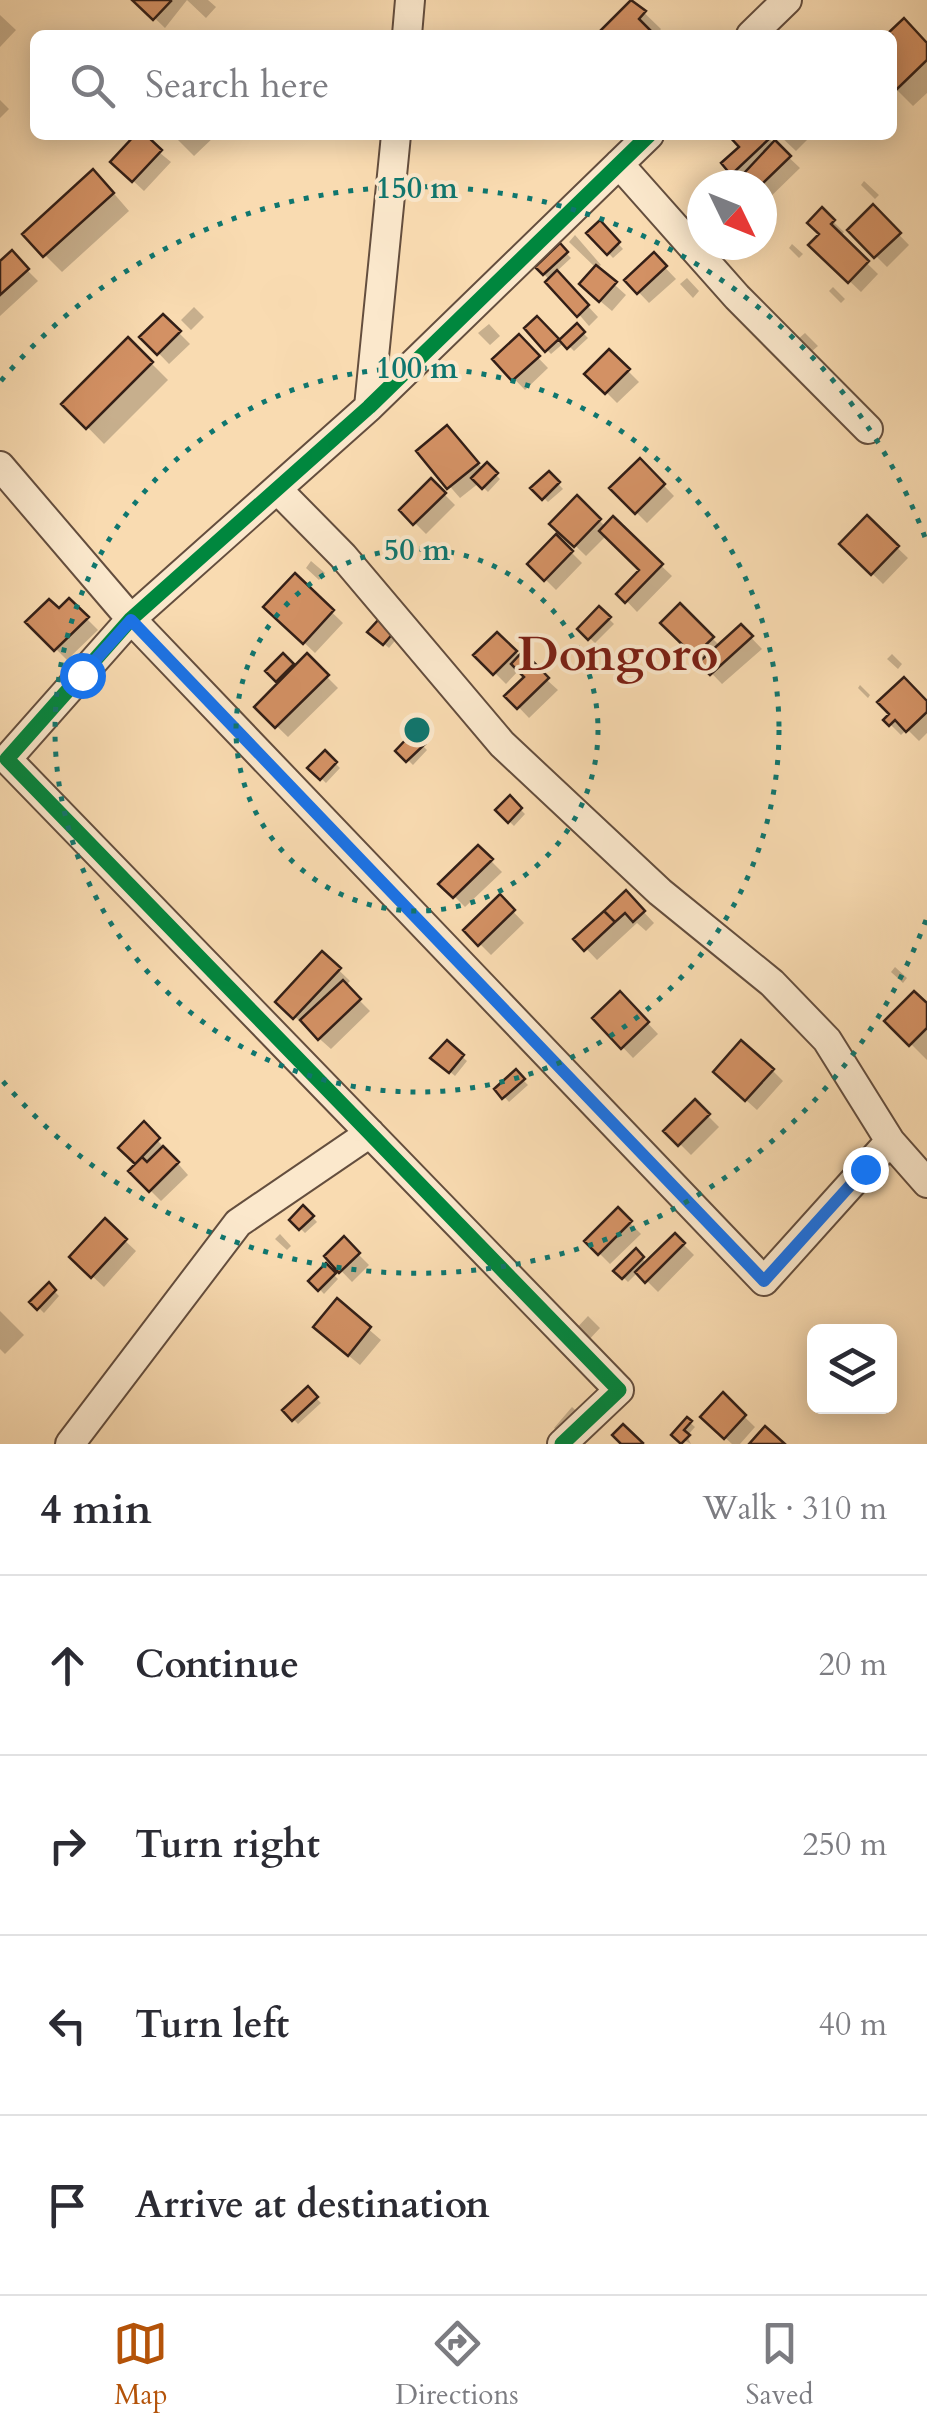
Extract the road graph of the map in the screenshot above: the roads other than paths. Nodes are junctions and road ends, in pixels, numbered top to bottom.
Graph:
1 (410, 0) edge
2 (788, 0) edge
3 (407, 30) edge
4 (757, 30) edge
5 (396, 140) edge
6 (644, 140) edge
7 (619, 164) junction
8 (369, 407) junction
9 (868, 429) dead end
10 (4, 480) edge
11 (277, 489) junction
12 (131, 620) junction
13 (4, 760) edge
14 (370, 1133) junction
15 (890, 1141) junction
16 (927, 1183) edge
17 (70, 1444) edge
18 (562, 1444) edge

1 - 3 street
2 - 4 street
5 - 8 street
6 - 7 street
7 - 8 street
7 - 9 street
8 - 11 street
10 - 12 street
11 - 12 street
11 - 15 street
12 - 13 street
12 - 15 street
13 - 14 street
14 - 17 street
14 - 18 street
15 - 16 street

